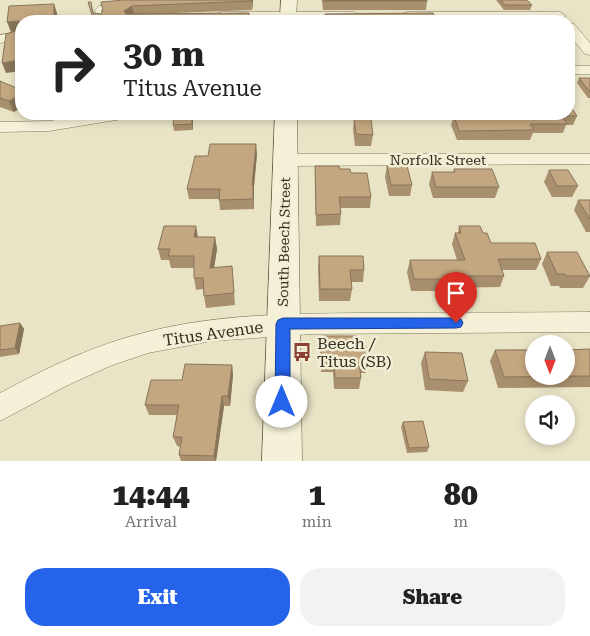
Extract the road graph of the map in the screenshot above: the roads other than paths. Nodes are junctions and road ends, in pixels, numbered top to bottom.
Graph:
1 (120, 6) edge
2 (549, 6) dead end
3 (288, 12) edge
4 (99, 15) edge
5 (232, 15) edge
6 (346, 15) edge
7 (558, 15) edge
8 (575, 34) edge
9 (15, 37) edge
10 (0, 39) edge
11 (590, 51) edge
12 (575, 70) edge
13 (590, 70) edge
14 (86, 120) edge
15 (286, 120) edge
16 (0, 127) edge
17 (590, 159) edge
18 (285, 160) junction
19 (590, 322) edge
20 (283, 324) junction
21 (0, 408) edge
22 (282, 461) edge

1 - 4 lane
2 - 7 street
3 - 5 street
3 - 6 street
8 - 11 street
9 - 10 street
12 - 13 street
14 - 16 street
15 - 18 street, South Beech Street
17 - 18 street, Norfolk Street
18 - 20 street, South Beech Street
19 - 20 street, Titus Avenue
20 - 21 street, Titus Avenue
20 - 22 street, South Beech Street

